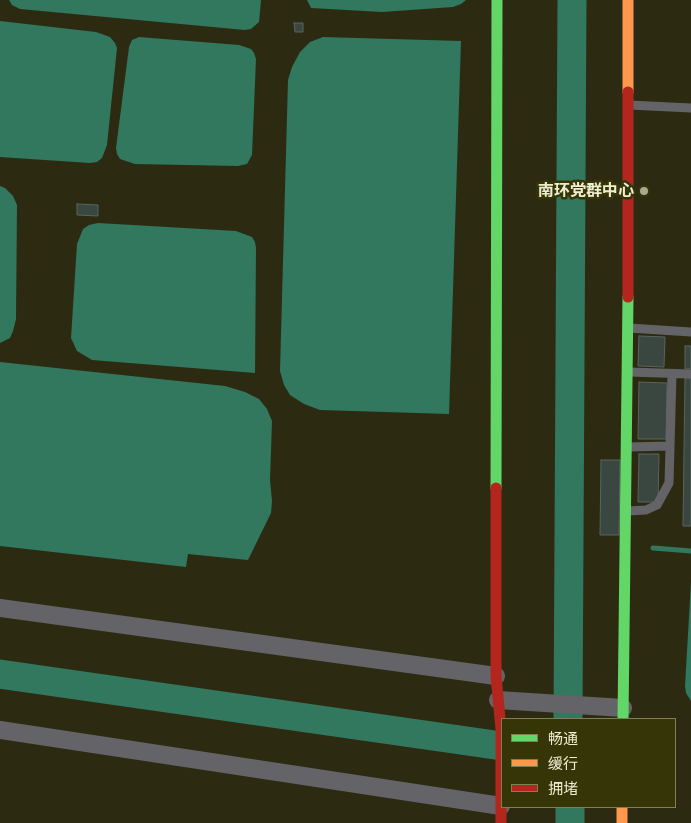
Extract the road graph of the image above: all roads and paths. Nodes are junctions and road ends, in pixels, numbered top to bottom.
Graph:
1 (497, 0) edge
2 (628, 0) edge
3 (628, 105) junction
4 (691, 108) edge
5 (628, 328) junction
6 (691, 332) edge
7 (627, 372) junction
8 (672, 374) junction
9 (691, 374) edge
10 (670, 446) junction
11 (626, 447) junction
12 (626, 511) junction
13 (0, 608) edge
14 (496, 676) junction
15 (498, 700) junction
16 (623, 714) edge
17 (0, 730) edge
18 (501, 786) edge
19 (622, 808) edge
20 (501, 814) edge
21 (622, 823) edge

1 - 14 street
2 - 3 street
3 - 4 lane
3 - 5 street
5 - 6 lane
5 - 7 street
7 - 8 lane
7 - 11 street
8 - 9 lane
8 - 10 lane
10 - 11 lane
10 - 12 lane
11 - 12 street
12 - 16 street
13 - 14 street
14 - 15 street
15 - 16 street
15 - 18 street
17 - 20 street
18 - 20 street
19 - 21 street

